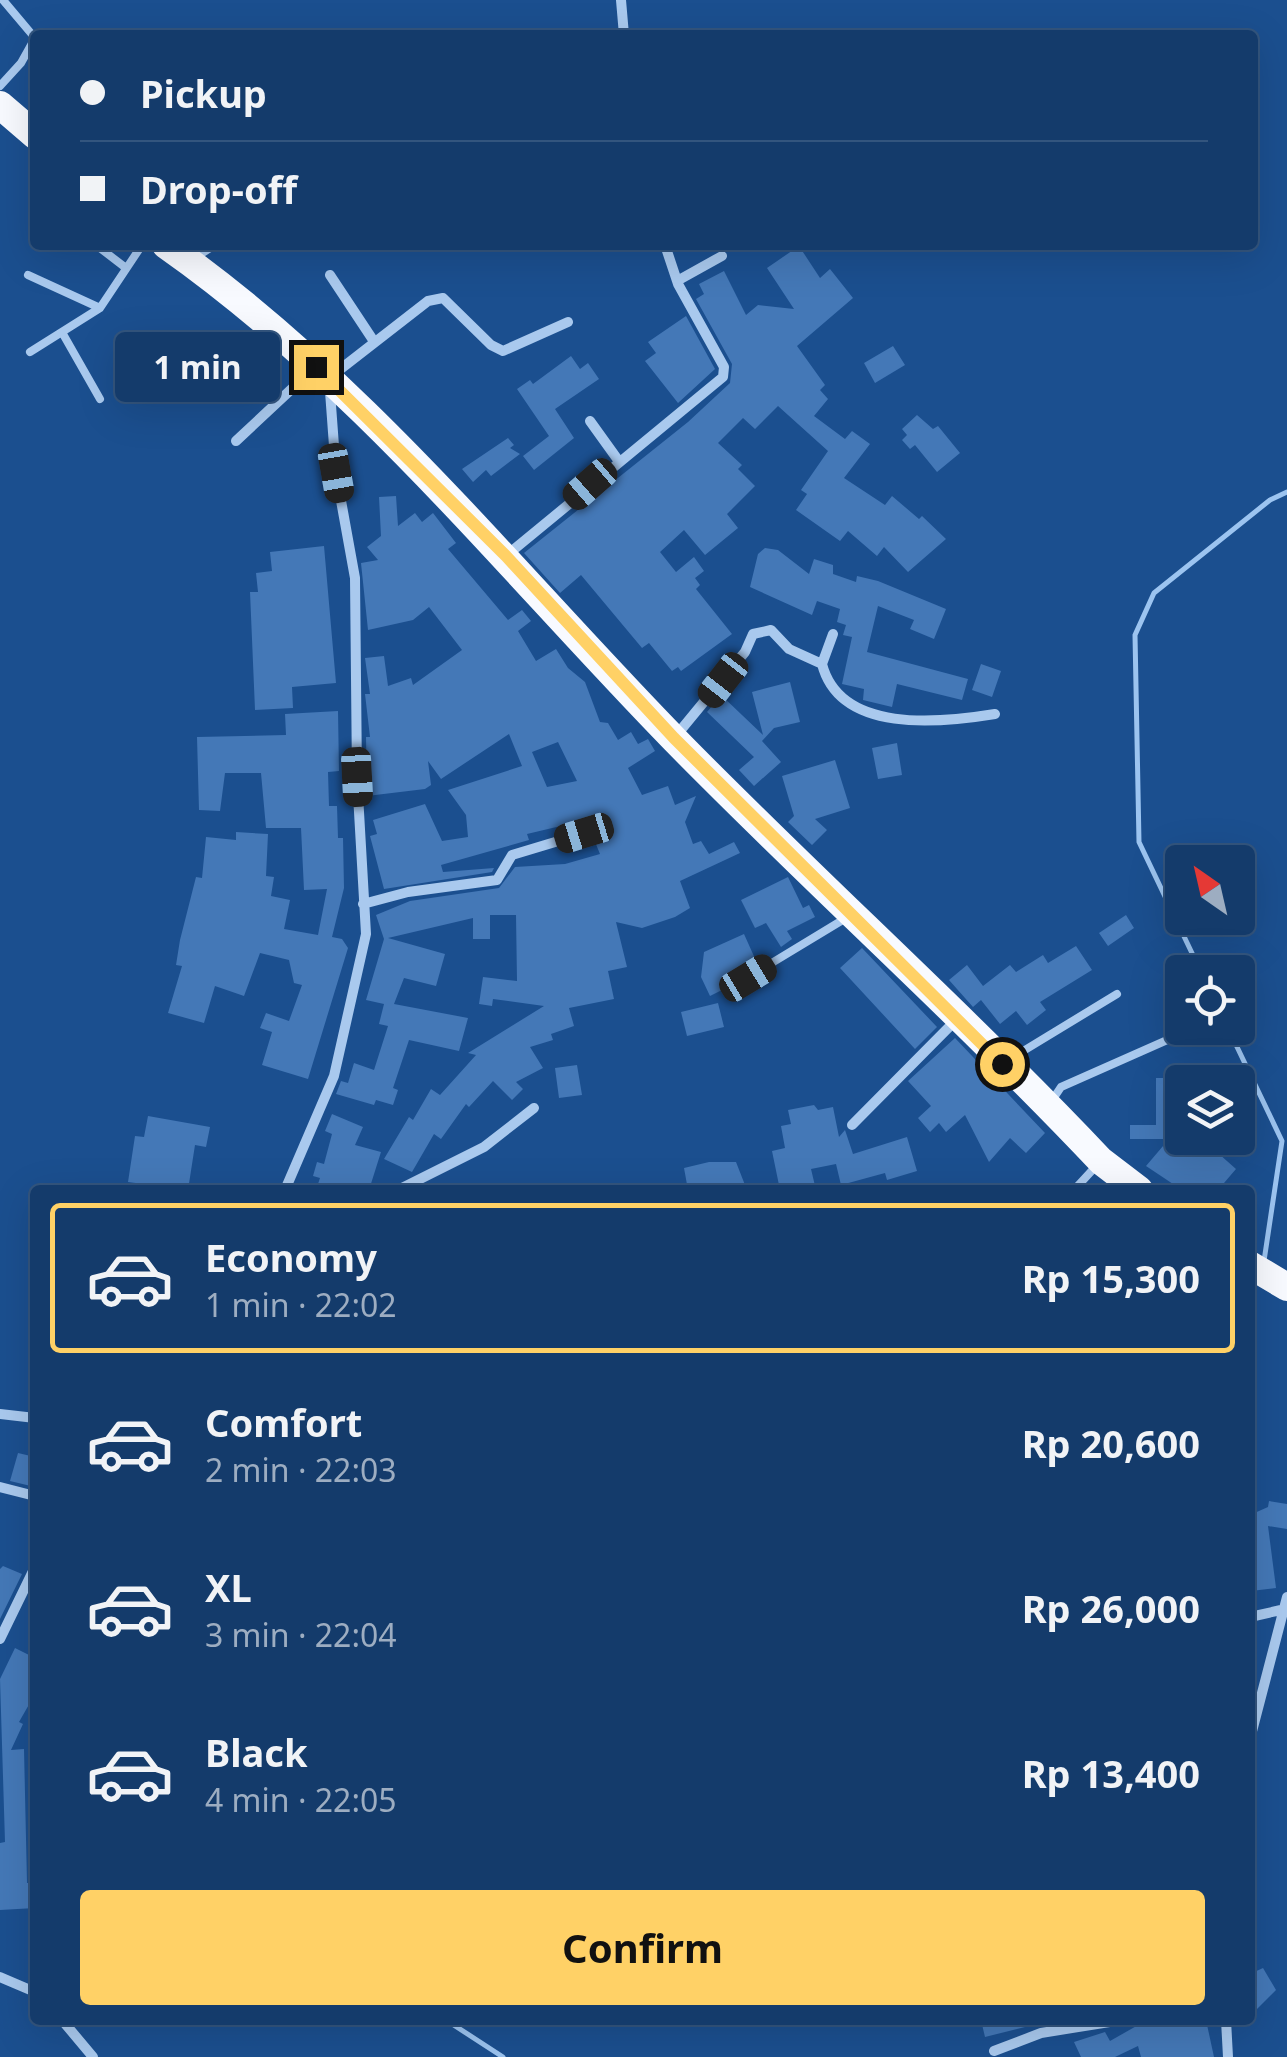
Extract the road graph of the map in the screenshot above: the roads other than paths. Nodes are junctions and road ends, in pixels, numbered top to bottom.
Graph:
1 (3, 0) edge
2 (621, 0) edge
3 (624, 30) edge
4 (30, 33) edge
5 (30, 46) edge
6 (0, 86) edge
7 (0, 105) edge
8 (30, 131) edge
9 (103, 250) edge
10 (139, 250) edge
11 (667, 250) edge
12 (177, 253) edge
13 (722, 256) dead end
14 (126, 268) junction
15 (28, 275) dead end
16 (330, 275) dead end
17 (677, 281) junction
18 (100, 308) junction
19 (568, 322) dead end
20 (62, 334) junction
21 (373, 340) junction
22 (30, 352) dead end
23 (322, 372) junction
24 (100, 399) dead end
25 (590, 422) dead end
26 (236, 440) dead end
27 (618, 460) junction
28 (506, 556) junction
29 (833, 634) dead end
30 (822, 664) junction
31 (995, 714) dead end
32 (674, 738) junction
33 (584, 833) dead end
34 (363, 904) junction
35 (851, 915) junction
36 (748, 978) dead end
37 (1118, 994) dead end
38 (960, 1017) junction
39 (1165, 1041) edge
40 (1002, 1064) junction
41 (1048, 1105) junction
42 (534, 1108) dead end
43 (852, 1125) dead end
44 (1101, 1161) junction
45 (287, 1185) edge
46 (408, 1185) edge
47 (1079, 1185) edge
48 (1132, 1185) edge
49 (1255, 1268) edge
50 (1287, 1287) edge
51 (0, 1414) edge
52 (30, 1417) edge
53 (0, 1487) edge
54 (30, 1495) edge
55 (30, 1577) edge
56 (1287, 1597) edge
57 (1280, 1610) junction
58 (1255, 1616) edge
59 (0, 1639) edge
60 (1255, 1718) edge
61 (0, 1976) edge
62 (30, 1990) edge
63 (66, 2025) edge
64 (1091, 2025) edge
65 (1226, 2025) edge
66 (994, 2051) dead end
67 (94, 2057) edge
68 (1228, 2057) edge

1 - 4 lane
2 - 3 street
5 - 6 lane
7 - 8 highway
9 - 14 lane
10 - 14 lane
11 - 17 street
12 - 23 highway
13 - 17 street
14 - 18 lane
15 - 18 lane
16 - 21 street
17 - 27 street
18 - 20 lane
19 - 21 street
20 - 22 lane
20 - 24 lane
21 - 23 street
23 - 26 street
23 - 28 highway
23 - 34 street
25 - 27 street
27 - 28 street
28 - 32 highway
29 - 30 street
30 - 31 street
30 - 32 street
32 - 35 highway
33 - 34 street
34 - 45 street
35 - 36 lane
35 - 38 highway
37 - 40 lane
38 - 40 highway
38 - 43 street
39 - 41 lane
40 - 41 highway
41 - 44 highway
42 - 46 street
44 - 47 lane
44 - 48 highway
49 - 50 highway
51 - 52 street
53 - 54 street
55 - 59 street
56 - 57 street
57 - 58 street
57 - 60 street
61 - 62 street
63 - 67 street
64 - 66 street
65 - 68 street

